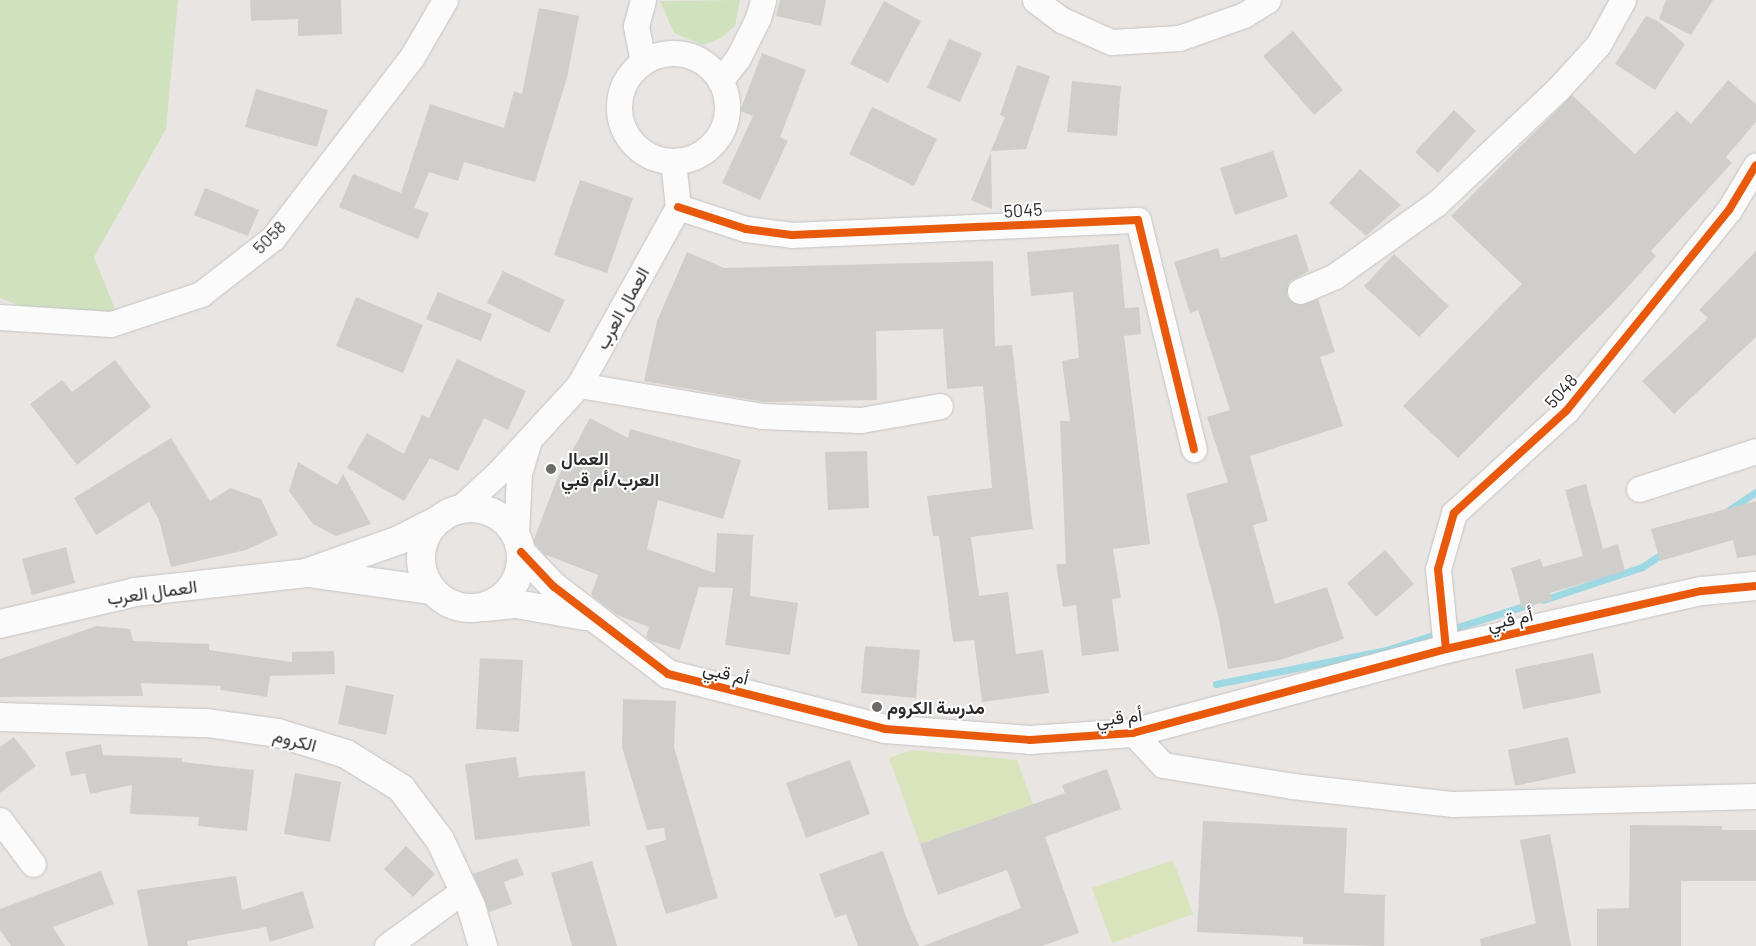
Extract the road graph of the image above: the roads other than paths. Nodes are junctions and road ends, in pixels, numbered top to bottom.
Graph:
1 (445, 0) edge
2 (642, 0) edge
3 (762, 0) edge
4 (1035, 0) edge
5 (1268, 0) edge
6 (1623, 0) edge
7 (643, 62) junction
8 (720, 81) junction
9 (673, 161) junction
10 (1756, 165) edge
11 (678, 207) junction
12 (1300, 291) dead end
13 (0, 316) edge
14 (579, 384) junction
15 (940, 406) dead end
16 (529, 438) junction
17 (1194, 448) dead end
18 (1756, 451) edge
19 (1639, 489) dead end
20 (450, 514) junction
21 (519, 544) junction
22 (306, 573) junction
23 (1756, 586) edge
24 (432, 590) junction
25 (476, 608) junction
26 (599, 620) junction
27 (0, 624) edge
28 (1446, 649) junction
29 (0, 717) edge
30 (1133, 733) junction
31 (1756, 796) edge
32 (0, 820) edge
33 (33, 864) dead end
34 (464, 890) junction
35 (387, 946) edge
36 (483, 946) edge

1 - 13 street, 5058
2 - 7 street
3 - 8 street
4 - 5 street
6 - 12 street
7 - 8 street
7 - 9 street
8 - 9 street
9 - 11 street
10 - 28 street, 5048
11 - 14 street, العمال العرب
11 - 17 street, 5045
14 - 15 street
14 - 16 street, العمال العرب
16 - 20 street, العمال العرب
16 - 21 street, العمال العرب
18 - 19 street
20 - 21 street
20 - 22 street, العمال العرب
20 - 24 street
21 - 25 street
21 - 26 street, أم قبي
22 - 24 street, العمال العرب
22 - 27 street, العمال العرب
23 - 28 street, أم قبي
24 - 25 street
25 - 26 street, أم قبي
26 - 30 street, أم قبي
28 - 30 street, أم قبي
29 - 34 street, الكروم
30 - 31 street
32 - 33 street
34 - 35 street
34 - 36 street, الكروم

